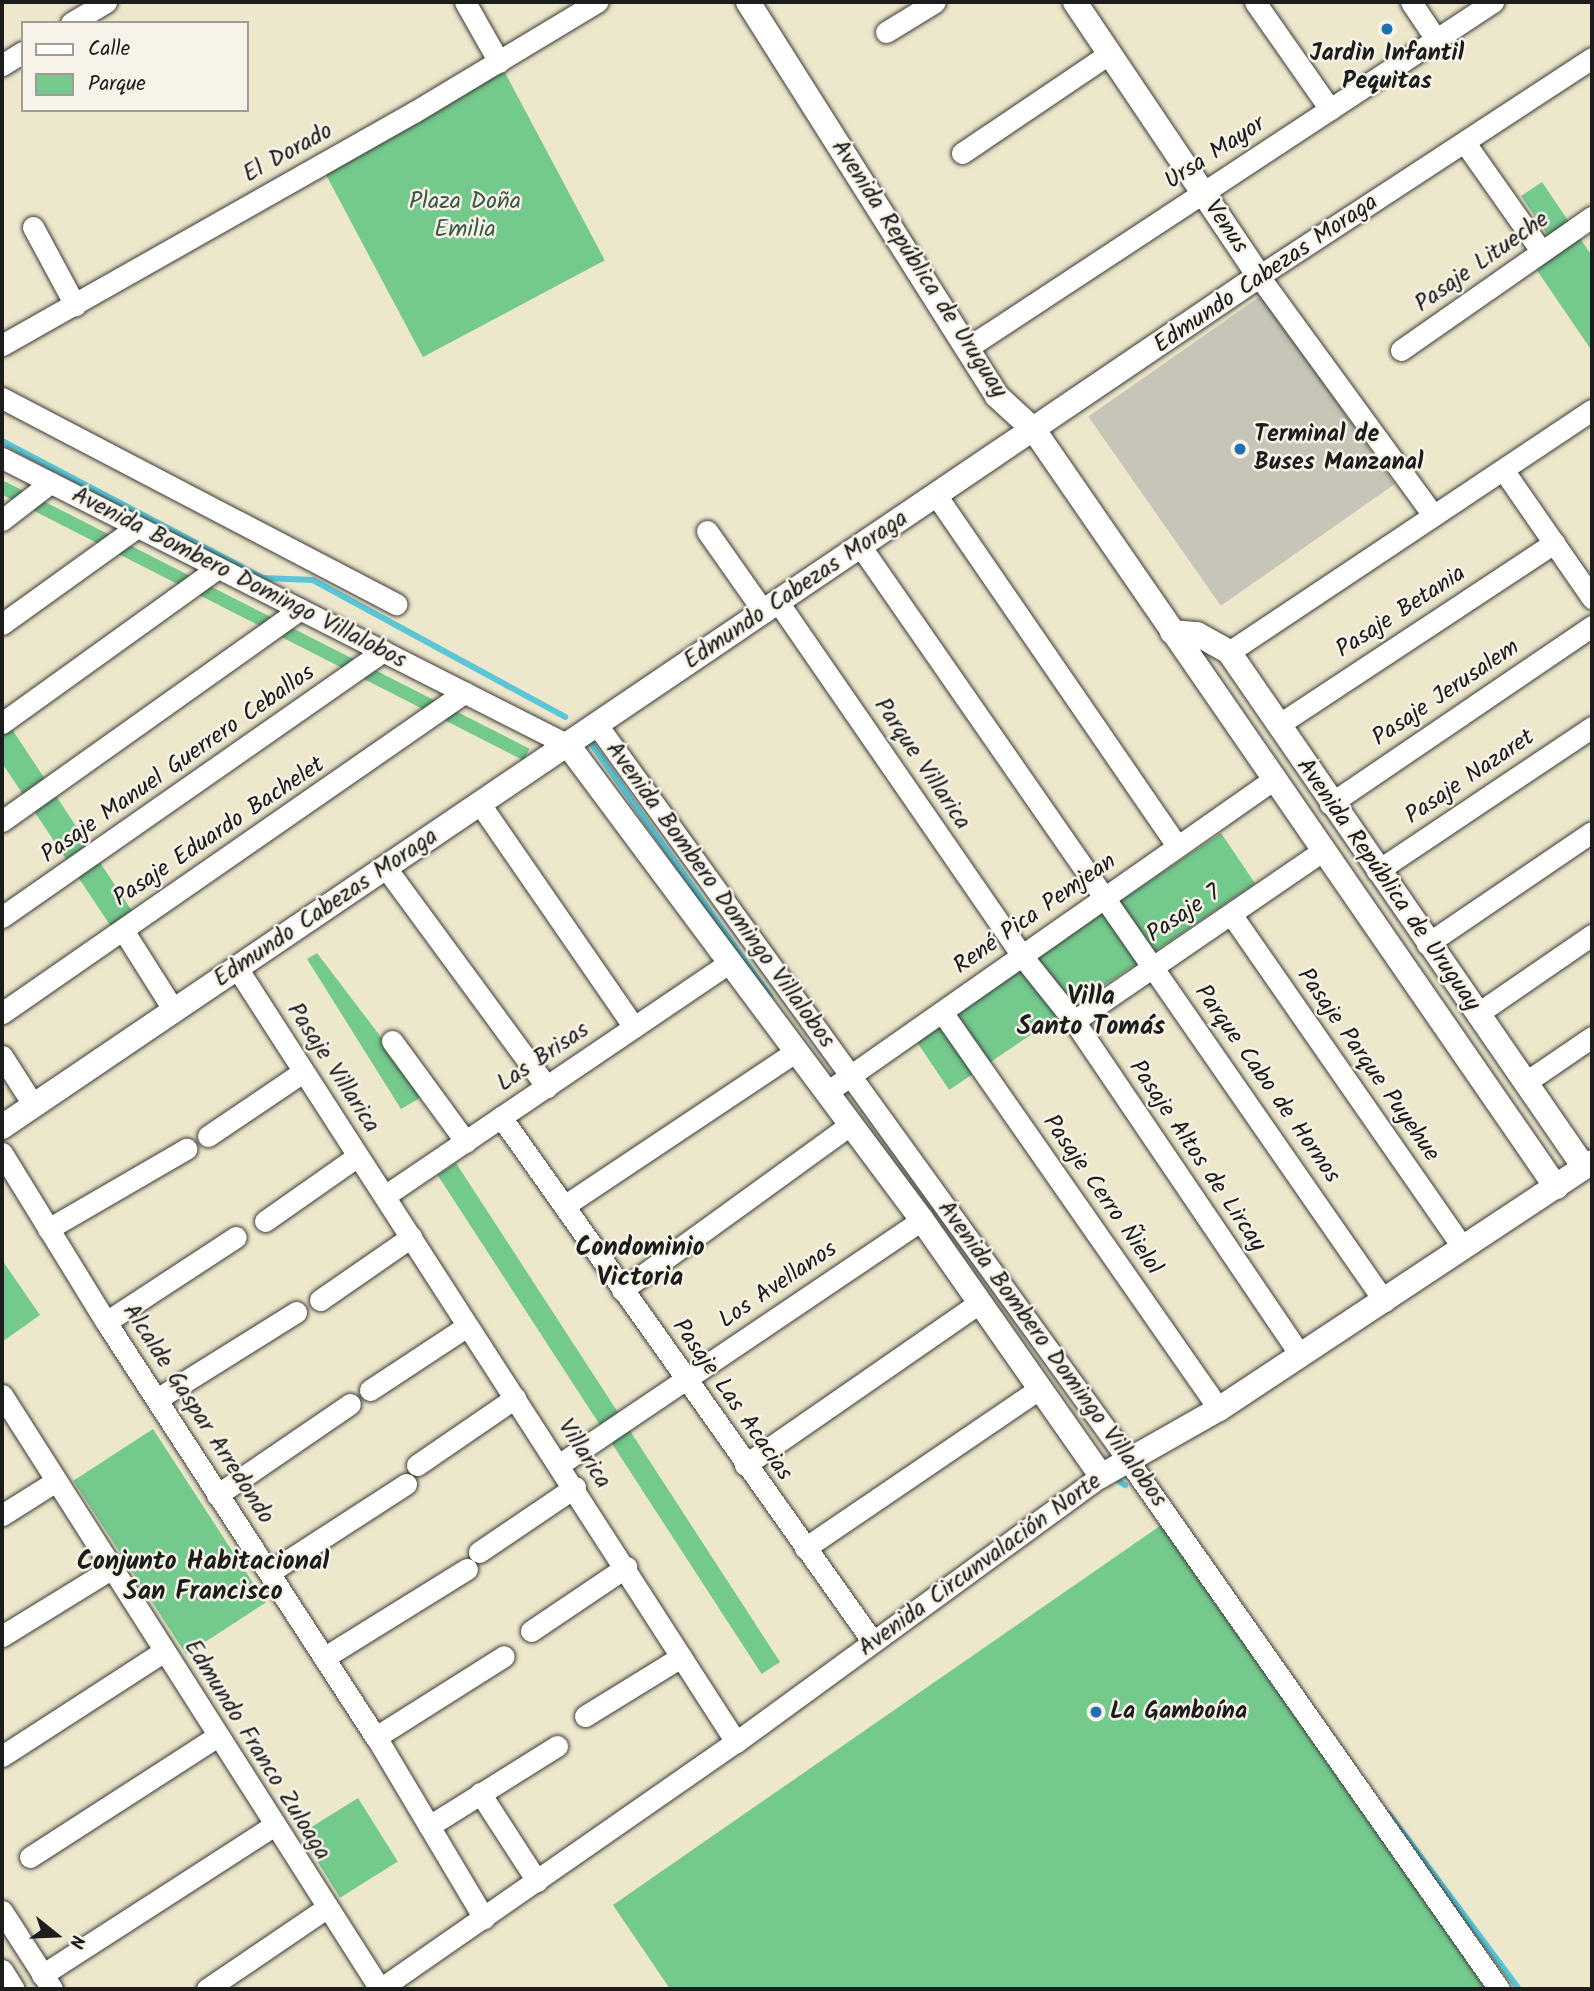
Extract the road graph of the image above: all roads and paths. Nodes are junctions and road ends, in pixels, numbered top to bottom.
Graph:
1 (106, 2) edge
2 (465, 2) edge
3 (597, 2) edge
4 (748, 2) edge
5 (935, 2) edge
6 (1075, 2) edge
7 (1255, 2) edge
8 (1411, 2) edge
9 (1493, 2) edge
10 (74, 21) edge
11 (886, 32) dead end
12 (1436, 39) junction
13 (21, 53) edge
14 (1110, 53) junction
15 (1592, 58) edge
16 (499, 62) junction
17 (2, 65) edge
18 (1330, 109) junction
19 (1465, 143) junction
20 (962, 153) dead end
21 (1203, 192) junction
22 (1592, 217) edge
23 (33, 227) dead end
24 (1542, 253) junction
25 (1259, 276) junction
26 (75, 305) junction
27 (2, 345) edge
28 (967, 348) junction
29 (1401, 351) dead end
30 (2, 398) edge
31 (1592, 411) edge
32 (1034, 429) junction
33 (2, 458) edge
34 (1504, 471) junction
35 (50, 483) junction
36 (936, 495) junction
37 (1433, 515) junction
38 (2, 520) edge
39 (137, 527) junction
40 (707, 531) dead end
41 (1554, 543) junction
42 (861, 547) junction
43 (218, 568) junction
44 (1592, 598) edge
45 (396, 604) dead end
46 (771, 607) junction
47 (300, 609) junction
48 (2, 624) edge
49 (1592, 626) edge
50 (1172, 632) junction
51 (383, 651) junction
52 (1229, 652) junction
53 (464, 692) junction
54 (2, 723) edge
55 (597, 725) junction
56 (1278, 725) junction
57 (1592, 727) edge
58 (568, 744) junction
59 (1274, 779) junction
60 (480, 804) junction
61 (1329, 804) junction
62 (2, 821) edge
63 (1592, 832) edge
64 (1177, 846) junction
65 (1324, 850) junction
66 (386, 868) junction
67 (1377, 871) junction
68 (1107, 896) junction
69 (1231, 914) junction
70 (2, 917) edge
71 (123, 930) junction
72 (1592, 935) edge
73 (1427, 944) junction
74 (1022, 956) junction
75 (730, 962) junction
76 (1154, 967) junction
77 (237, 968) junction
78 (173, 1009) junction
79 (942, 1012) junction
80 (2, 1013) edge
81 (1477, 1014) junction
82 (1074, 1021) junction
83 (635, 1027) junction
84 (1592, 1037) edge
85 (392, 1041) dead end
86 (796, 1051) junction
87 (2, 1056) edge
88 (303, 1072) junction
89 (851, 1076) junction
90 (1526, 1082) junction
91 (547, 1087) junction
92 (827, 1092) junction
93 (34, 1106) junction
94 (501, 1117) junction
95 (851, 1124) junction
96 (2, 1127) edge
97 (208, 1136) dead end
98 (466, 1142) junction
99 (187, 1149) dead end
100 (2, 1153) edge
101 (358, 1156) junction
102 (1588, 1164) edge
103 (1556, 1187) junction
104 (387, 1195) junction
105 (564, 1206) junction
106 (922, 1220) junction
107 (265, 1221) dead end
108 (48, 1229) junction
109 (236, 1237) dead end
110 (411, 1237) junction
111 (1462, 1246) junction
112 (622, 1290) junction
113 (320, 1300) dead end
114 (1384, 1301) junction
115 (979, 1303) junction
116 (296, 1312) dead end
117 (106, 1322) junction
118 (467, 1326) junction
119 (1300, 1355) junction
120 (686, 1379) junction
121 (1040, 1388) junction
122 (370, 1390) dead end
123 (2, 1395) edge
124 (515, 1398) junction
125 (157, 1399) junction
126 (350, 1404) dead end
127 (1219, 1409) junction
128 (1129, 1461) junction
129 (560, 1464) junction
130 (417, 1465) dead end
131 (745, 1465) junction
132 (1101, 1476) junction
133 (56, 1481) junction
134 (406, 1484) dead end
135 (575, 1487) junction
136 (217, 1495) junction
137 (2, 1516) edge
138 (805, 1548) junction
139 (626, 1567) junction
140 (111, 1569) junction
141 (270, 1572) junction
142 (531, 1631) dead end
143 (2, 1636) edge
144 (873, 1643) junction
145 (164, 1651) junction
146 (504, 1656) dead end
147 (325, 1657) junction
148 (681, 1657) junction
149 (585, 1716) dead end
150 (218, 1736) junction
151 (376, 1737) junction
152 (736, 1742) junction
153 (557, 1746) dead end
154 (2, 1756) edge
155 (480, 1793) junction
156 (275, 1825) junction
157 (429, 1826) junction
158 (30, 1857) dead end
159 (537, 1881) junction
160 (327, 1908) junction
161 (2, 1911) edge
162 (484, 1918) junction
163 (2, 1970) edge
164 (47, 1982) edge
165 (14, 1989) edge
166 (207, 1989) edge
167 (380, 1989) edge
168 (1499, 1989) edge

1 - 10 street
2 - 16 street
3 - 16 street, El Dorado
4 - 28 street, Avenida República de Uruguay
5 - 11 street
6 - 14 street, Venus
7 - 18 street
8 - 12 street
9 - 12 street, Ursa Mayor
12 - 18 street, Ursa Mayor
13 - 17 street
14 - 20 street
14 - 21 street, Venus
15 - 19 street, Edmundo Cabezas Moraga
16 - 26 street, El Dorado
18 - 21 street, Ursa Mayor
19 - 24 street
19 - 25 street, Edmundo Cabezas Moraga
21 - 25 street, Venus
21 - 28 street, Ursa Mayor
22 - 24 street, Pasaje Litueche
23 - 26 street
24 - 29 street, Pasaje Litueche
25 - 32 street, Edmundo Cabezas Moraga
25 - 37 street, Venus
26 - 27 street, El Dorado
28 - 32 street, Avenida República de Uruguay
30 - 45 street, Avenida Bombero Domingo Villalobos
31 - 34 street
32 - 36 street, Edmundo Cabezas Moraga
32 - 50 street, Avenida República de Uruguay
33 - 35 street, Avenida Bombero Domingo Villalobos
34 - 37 street
34 - 41 street
35 - 38 street
35 - 39 street, Avenida Bombero Domingo Villalobos
36 - 42 street, Edmundo Cabezas Moraga
36 - 64 street
37 - 52 street
39 - 43 street, Avenida Bombero Domingo Villalobos
39 - 48 street
40 - 46 street, Parque Villarica
41 - 44 street
41 - 56 street, Pasaje Betania
42 - 46 street, Edmundo Cabezas Moraga
42 - 68 street, Parque Cabo de Hornos
43 - 47 street, Avenida Bombero Domingo Villalobos
43 - 54 street
46 - 55 street, Edmundo Cabezas Moraga
46 - 74 street, Parque Villarica
47 - 51 street, Avenida Bombero Domingo Villalobos
47 - 62 street
49 - 61 street, Pasaje Jerusalem
50 - 52 street, Avenida República de Uruguay
50 - 59 street, Avenida República de Uruguay
51 - 53 street, Avenida Bombero Domingo Villalobos
51 - 70 street, Pasaje Manuel Guerrero Ceballos
52 - 56 street, Avenida República de Uruguay
53 - 58 street, Avenida Bombero Domingo Villalobos
53 - 71 street, Pasaje Eduardo Bachelet
55 - 58 street, Edmundo Cabezas Moraga
55 - 89 street, Avenida Bombero Domingo Villalobos
56 - 61 street, Avenida República de Uruguay
57 - 67 street, Pasaje Nazaret
58 - 60 street, Edmundo Cabezas Moraga
58 - 75 street, Avenida Bombero Domingo Villalobos
59 - 64 street, René Pica Pemjean
59 - 65 street, Avenida República de Uruguay
60 - 66 street, Edmundo Cabezas Moraga
60 - 83 street
61 - 67 street, Avenida República de Uruguay
63 - 73 street
64 - 68 street, René Pica Pemjean
65 - 69 street, Pasaje 7
65 - 103 street, Avenida República de Uruguay
66 - 77 street, Edmundo Cabezas Moraga
66 - 91 street
67 - 73 street, Avenida República de Uruguay
68 - 74 street, René Pica Pemjean
68 - 76 street, Parque Cabo de Hornos
69 - 76 street, Pasaje 7
69 - 111 street, Pasaje Parque Puyehue
71 - 78 street
71 - 80 street, Pasaje Eduardo Bachelet
72 - 81 street
73 - 81 street, Avenida República de Uruguay
74 - 79 street, René Pica Pemjean
74 - 82 street, Pasaje Altos de Lircay
75 - 83 street, Las Brisas
75 - 86 street, Avenida Bombero Domingo Villalobos
76 - 82 street, Pasaje 7
76 - 114 street, Parque Cabo de Hornos
77 - 78 street, Edmundo Cabezas Moraga
77 - 88 street, Pasaje Villarica
78 - 93 street, Edmundo Cabezas Moraga
79 - 89 street, René Pica Pemjean
79 - 127 street, Pasaje Cerro Ñielol
81 - 90 street, Avenida República de Uruguay
82 - 119 street, Pasaje Altos de Lircay
83 - 91 street, Las Brisas
84 - 90 street
85 - 98 street
86 - 92 street, Avenida Bombero Domingo Villalobos
86 - 105 street
87 - 93 street
88 - 97 street
88 - 101 street, Pasaje Villarica
89 - 92 street, René Pica Pemjean
89 - 128 street, Avenida Bombero Domingo Villalobos
90 - 102 street, Avenida República de Uruguay
91 - 94 street, Las Brisas
92 - 95 street, Avenida Bombero Domingo Villalobos
93 - 96 street, Edmundo Cabezas Moraga
94 - 98 street, Las Brisas
94 - 105 street, Pasaje Las Acacias
95 - 106 street, Avenida Bombero Domingo Villalobos
95 - 112 street
98 - 104 street, Las Brisas
99 - 108 street
100 - 108 street, Alcalde Gaspar Arredondo
101 - 104 street, Pasaje Villarica
101 - 107 street
102 - 103 street, Avenida Circunvalación Norte
103 - 111 street, Avenida Circunvalación Norte
104 - 110 street, Villarica
105 - 112 street, Pasaje Las Acacias
106 - 115 street, Avenida Bombero Domingo Villalobos
106 - 120 street, Los Avellanos
108 - 117 street, Alcalde Gaspar Arredondo
109 - 117 street
110 - 113 street
110 - 118 street, Villarica
111 - 114 street, Avenida Circunvalación Norte
112 - 120 street, Pasaje Las Acacias
114 - 119 street, Avenida Circunvalación Norte
115 - 121 street, Avenida Bombero Domingo Villalobos
115 - 131 street
116 - 125 street
117 - 125 street, Alcalde Gaspar Arredondo
118 - 122 street
118 - 124 street, Villarica
119 - 127 street, Avenida Circunvalación Norte
120 - 129 street, Los Avellanos
120 - 131 street, Pasaje Las Acacias
121 - 132 street, Avenida Bombero Domingo Villalobos
121 - 138 street
123 - 133 street, Edmundo Franco Zuloaga
124 - 129 street, Villarica
124 - 130 street
125 - 136 street, Alcalde Gaspar Arredondo
126 - 136 street
127 - 128 street, Avenida Circunvalación Norte
128 - 132 street, Avenida Circunvalación Norte
128 - 168 street, Avenida Bombero Domingo Villalobos
129 - 135 street, Villarica
131 - 138 street, Pasaje Las Acacias
132 - 144 street, Avenida Circunvalación Norte
133 - 137 street
133 - 140 street, Edmundo Franco Zuloaga
134 - 141 street
135 - 139 street, Villarica
135 - 147 street
136 - 141 street, Alcalde Gaspar Arredondo
138 - 144 street, Pasaje Las Acacias
139 - 142 street
139 - 148 street, Villarica
140 - 143 street
140 - 145 street, Edmundo Franco Zuloaga
141 - 147 street, Alcalde Gaspar Arredondo
144 - 152 street, Avenida Circunvalación Norte
145 - 150 street, Edmundo Franco Zuloaga
145 - 154 street
146 - 151 street
147 - 151 street, Alcalde Gaspar Arredondo
148 - 149 street
148 - 152 street, Villarica
150 - 156 street, Edmundo Franco Zuloaga
150 - 158 street
151 - 157 street, Alcalde Gaspar Arredondo
152 - 159 street, Avenida Circunvalación Norte
153 - 155 street
155 - 157 street
155 - 159 street
156 - 160 street, Edmundo Franco Zuloaga
156 - 164 street
157 - 162 street, Alcalde Gaspar Arredondo
159 - 162 street, Avenida Circunvalación Norte
160 - 166 street
160 - 167 street, Edmundo Franco Zuloaga
161 - 164 street
162 - 167 street, Avenida Circunvalación Norte
163 - 165 street

